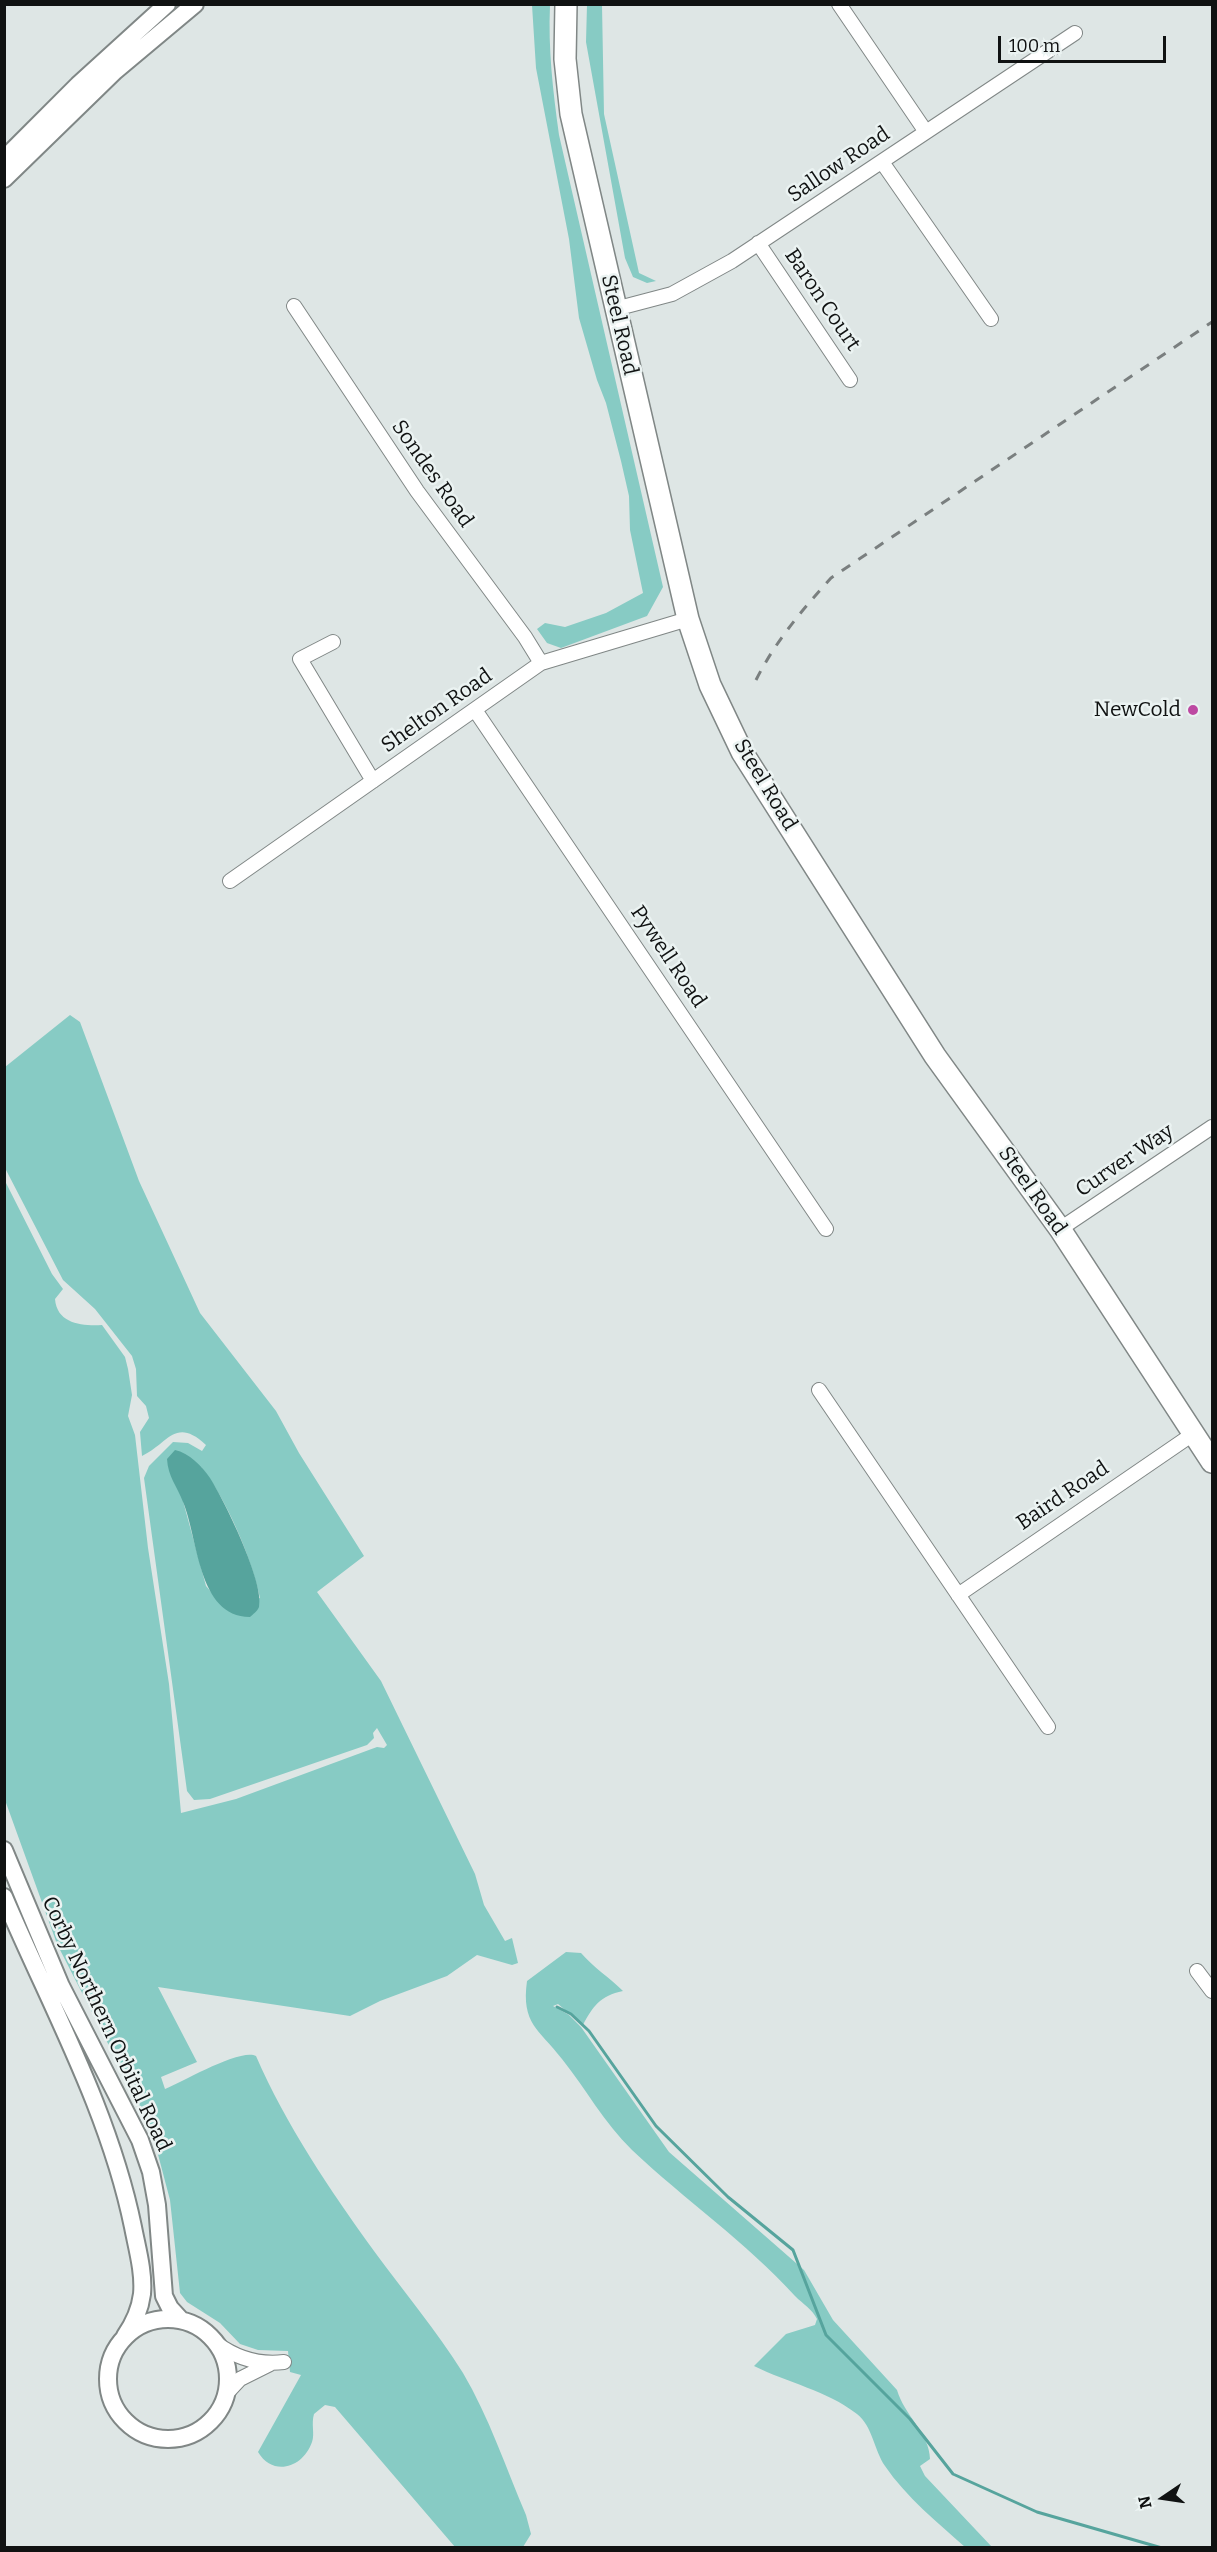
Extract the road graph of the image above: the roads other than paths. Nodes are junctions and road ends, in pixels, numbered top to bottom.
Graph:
1 (167, 4) edge
2 (195, 4) edge
3 (566, 4) edge
4 (839, 4) edge
5 (1075, 33) dead end
6 (926, 132) junction
7 (4, 159) edge
8 (882, 162) junction
9 (4, 179) edge
10 (758, 243) junction
11 (294, 306) dead end
12 (615, 309) junction
13 (991, 319) dead end
14 (850, 380) dead end
15 (688, 619) junction
16 (333, 642) dead end
17 (541, 663) junction
18 (475, 710) junction
19 (373, 781) junction
20 (230, 881) dead end
21 (1212, 1126) edge
22 (826, 1228) dead end
23 (1060, 1229) junction
24 (819, 1390) dead end
25 (1193, 1434) junction
26 (1212, 1462) edge
27 (958, 1595) junction
28 (1048, 1727) dead end
29 (4, 1850) edge
30 (4, 1897) edge
31 (1197, 1971) dead end
32 (1212, 1991) edge
33 (181, 2320) junction
34 (125, 2336) junction
35 (216, 2343) junction
36 (226, 2394) junction

1 - 7 street
2 - 9 street
3 - 12 main road, Steel Road
4 - 6 street
5 - 6 street, Sallow Road
6 - 8 street, Sallow Road
8 - 10 street, Sallow Road
8 - 13 street
10 - 12 street, Sallow Road
10 - 14 street, Baron Court
11 - 17 street, Sondes Road
12 - 15 main road, Steel Road
15 - 17 street, Shelton Road
15 - 23 main road, Steel Road
16 - 19 street
17 - 18 street, Shelton Road
18 - 19 street, Shelton Road
18 - 22 street, Pywell Road
19 - 20 street, Shelton Road
21 - 23 street, Curver Way
23 - 25 main road, Steel Road
24 - 27 street
25 - 26 main road, Steel Road
25 - 27 street, Baird Road
27 - 28 street
29 - 33 street, Corby Northern Orbital Road
30 - 34 street, Corby Northern Orbital Road
31 - 32 street
33 - 34 street
33 - 35 street
34 - 36 street
35 - 36 street
35 - 36 street

